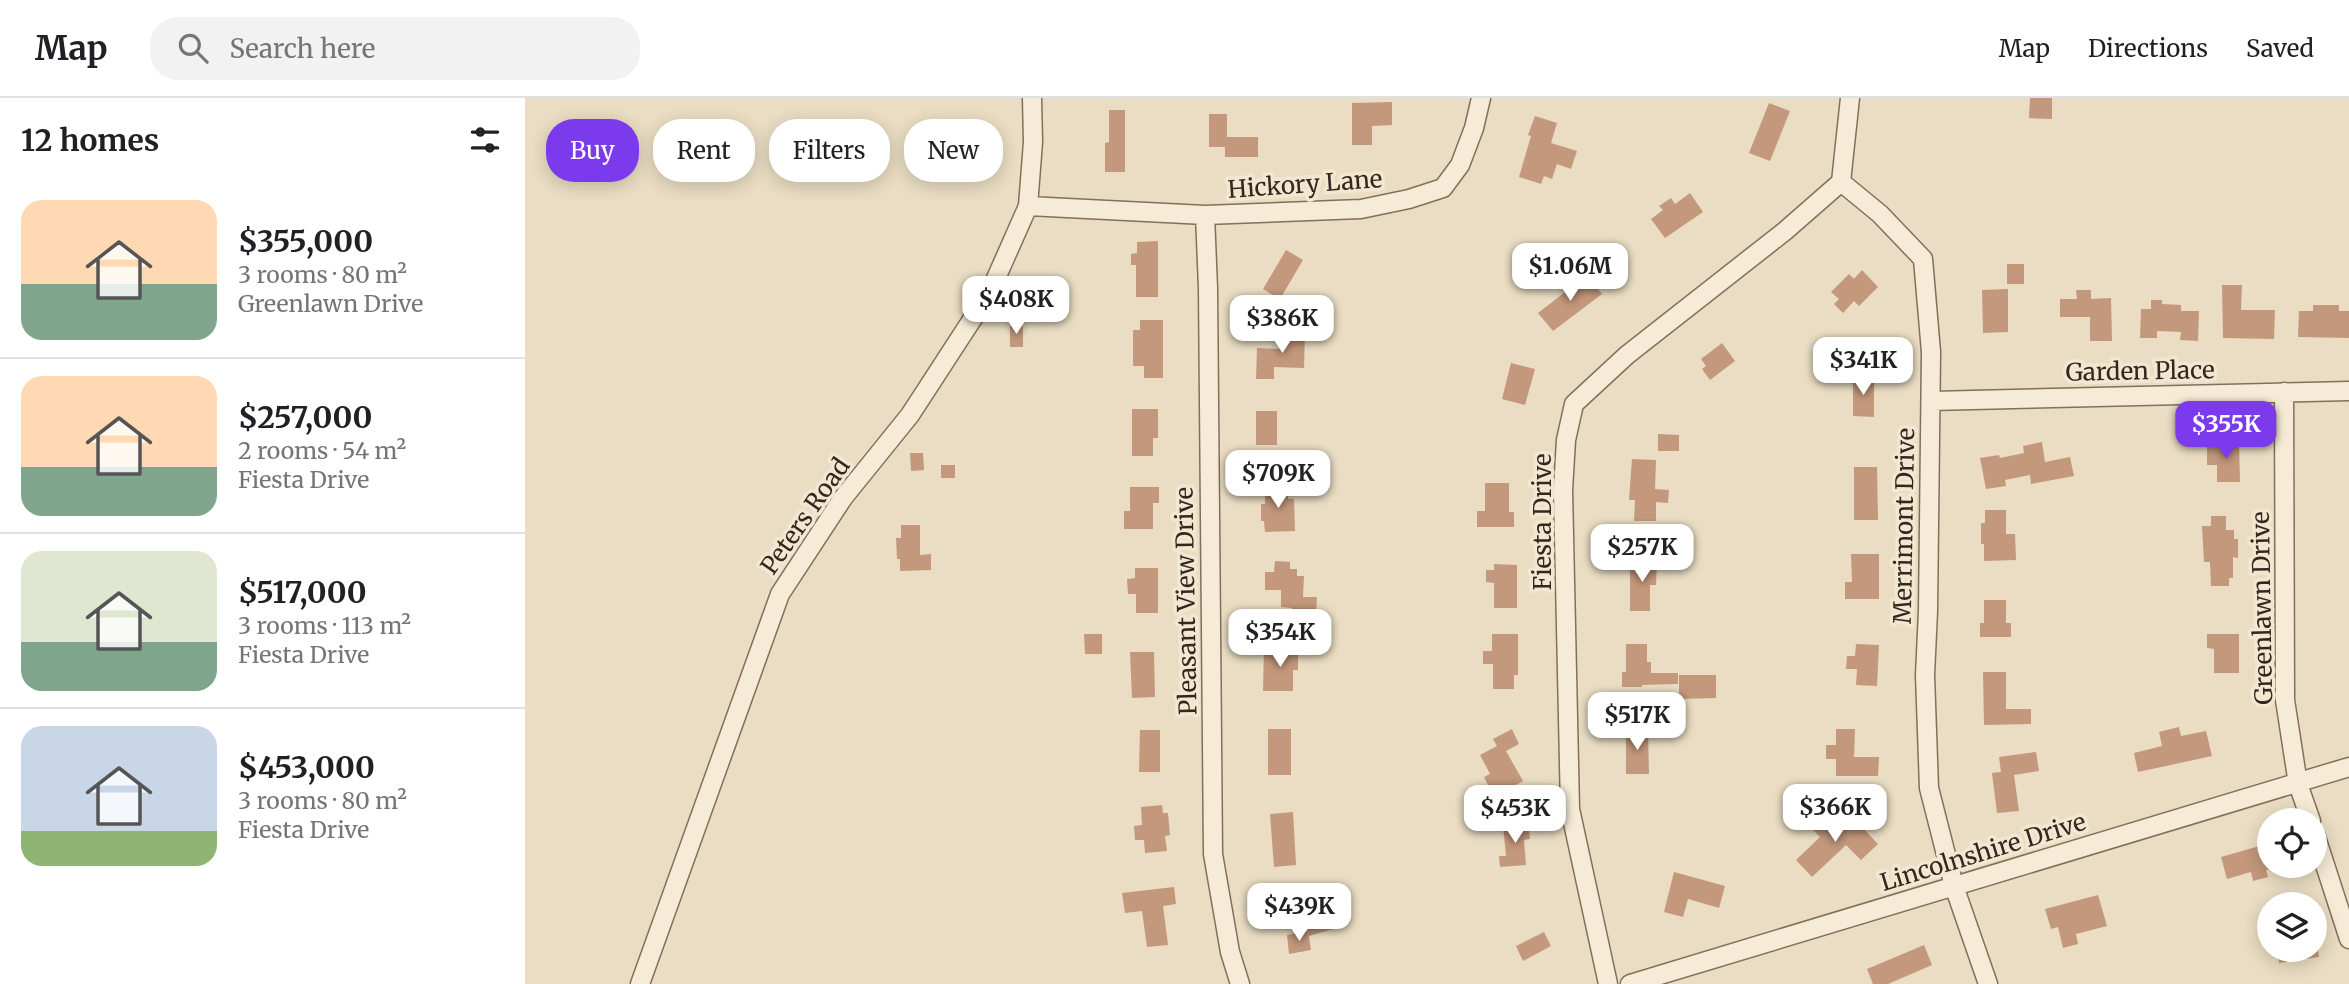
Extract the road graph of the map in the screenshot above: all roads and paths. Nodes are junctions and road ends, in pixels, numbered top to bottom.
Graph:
1 (1032, 98) edge
2 (1481, 98) edge
3 (1850, 98) edge
4 (1841, 182) junction
5 (1028, 206) junction
6 (1205, 215) junction
7 (2284, 391) junction
8 (2349, 391) edge
9 (1931, 401) junction
10 (2349, 767) edge
11 (2298, 784) junction
12 (2306, 808) edge
13 (2327, 871) edge
14 (1954, 886) junction
15 (2349, 939) edge
16 (640, 984) edge
17 (1240, 984) edge
18 (1608, 984) edge
19 (1630, 984) edge
20 (1987, 984) edge

1 - 5 street, Peters Road
2 - 6 street, Hickory Lane
3 - 4 street
4 - 9 street, Merrimont Drive
4 - 18 street, Fiesta Drive
5 - 6 street, Hickory Lane
5 - 16 street, Peters Road
6 - 17 street, Pleasant View Drive
7 - 8 street, Garden Place
7 - 9 street, Garden Place
7 - 11 street, Greenlawn Drive
9 - 14 street, Merrimont Drive
10 - 11 street, Lincolnshire Drive
11 - 12 street, Greenlawn Drive
11 - 14 street, Lincolnshire Drive
13 - 15 street
14 - 19 street, Lincolnshire Drive
14 - 20 street, Merrimont Drive

